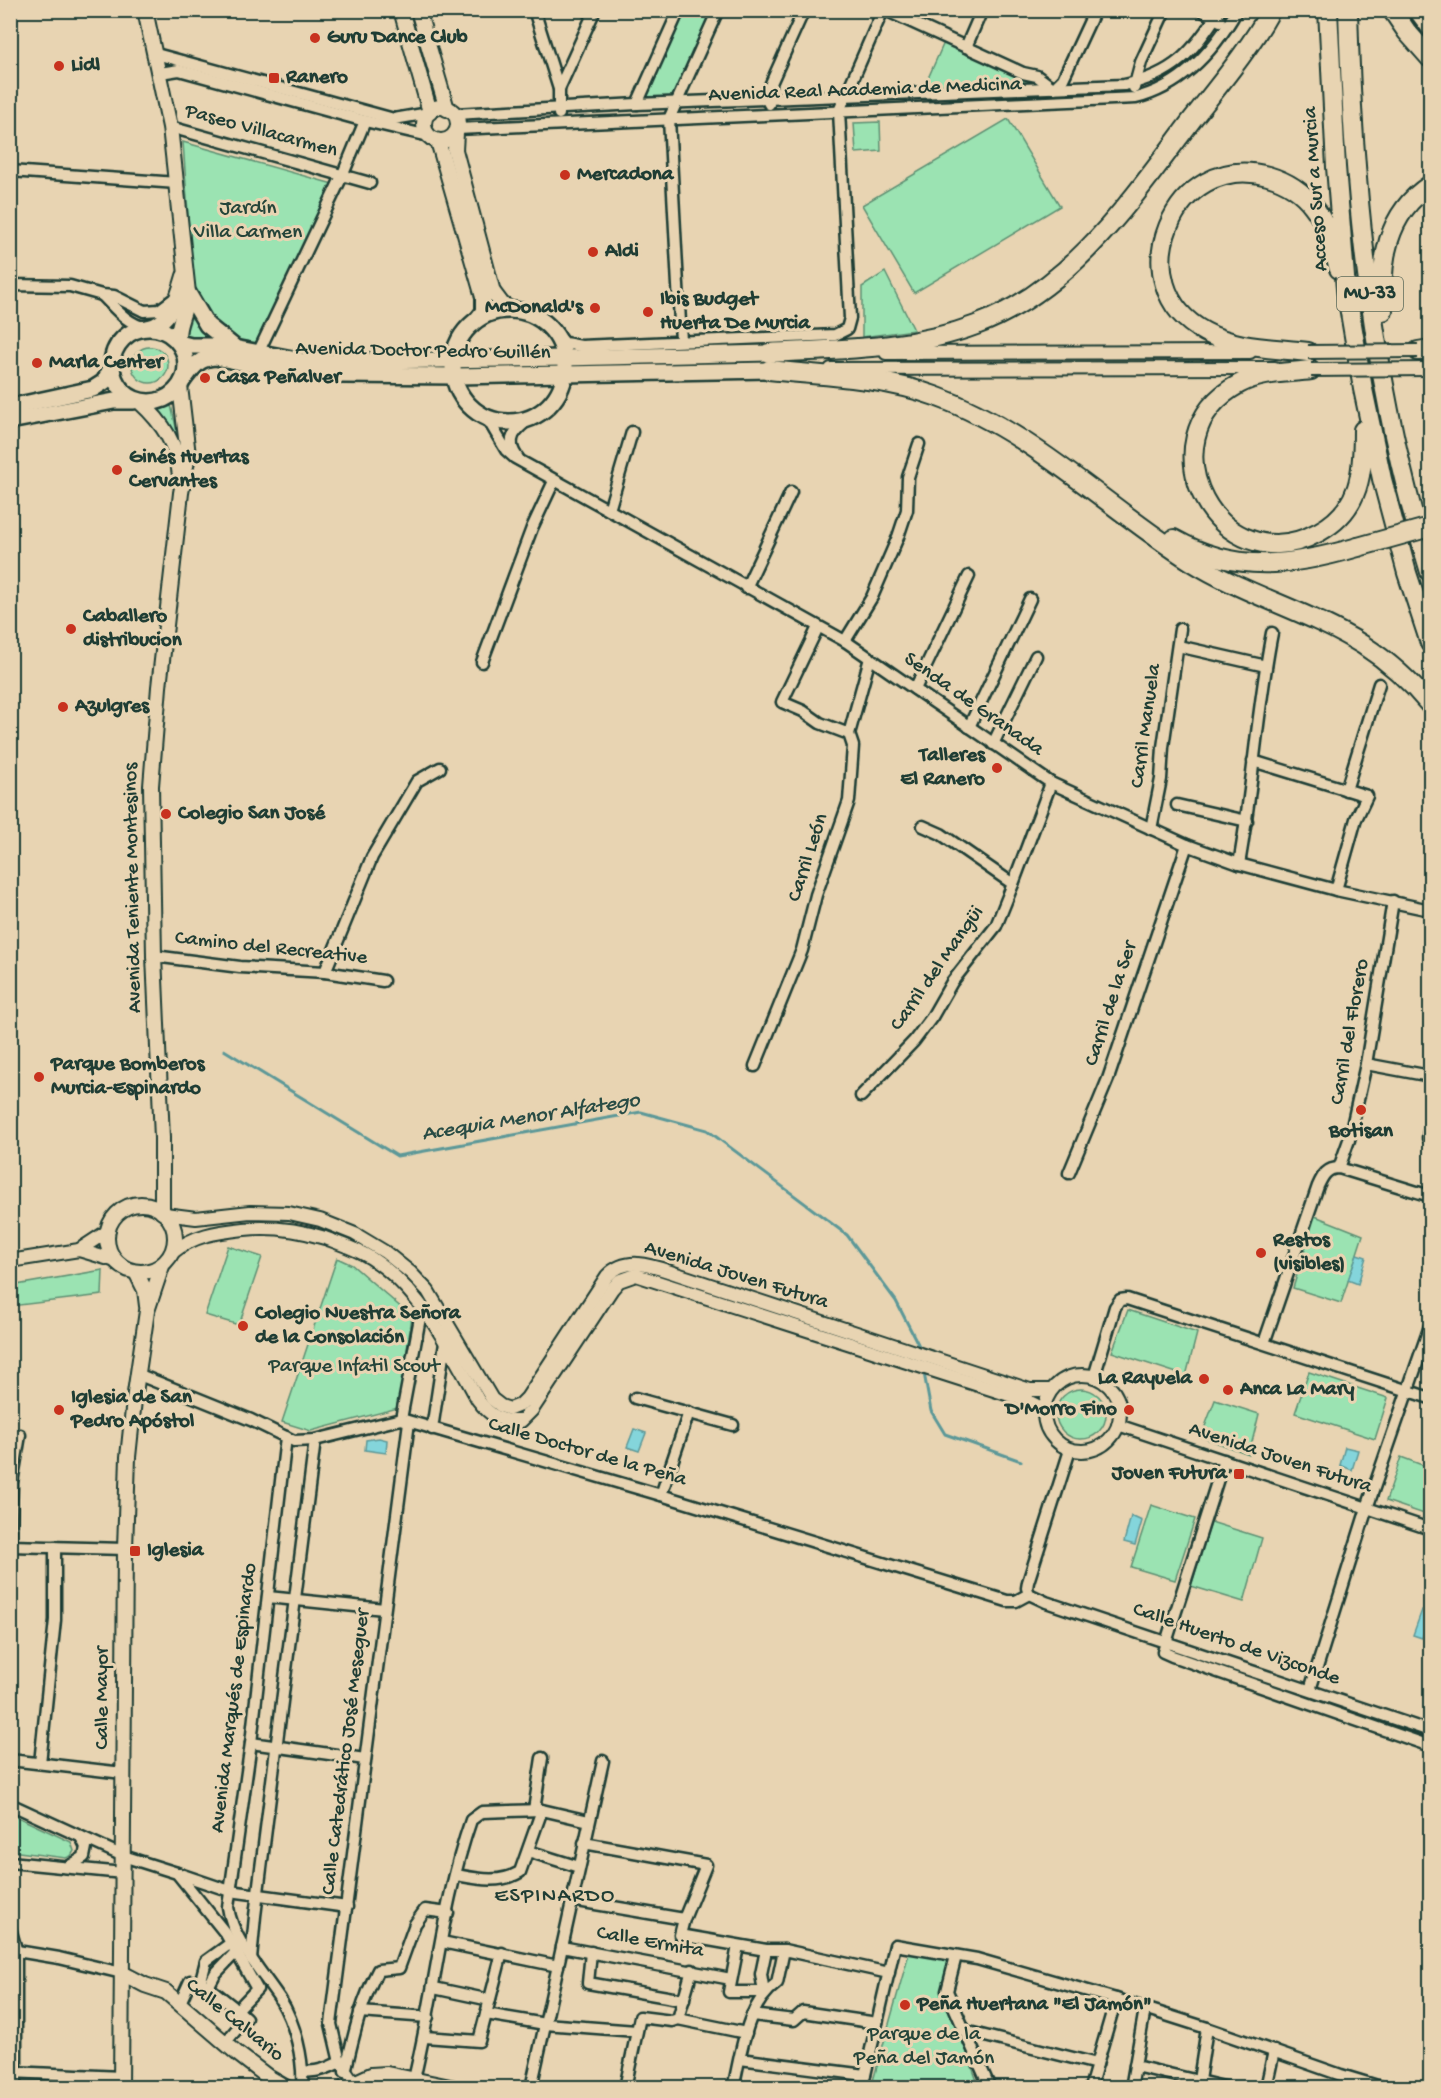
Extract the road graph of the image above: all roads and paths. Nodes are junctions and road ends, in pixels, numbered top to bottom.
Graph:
1 (145, 10) edge
2 (401, 10) edge
3 (418, 10) edge
4 (534, 10) edge
5 (595, 10) edge
6 (679, 10) edge
7 (718, 10) edge
8 (804, 10) edge
9 (884, 10) edge
10 (982, 10) edge
11 (1095, 10) edge
12 (1165, 10) edge
13 (1201, 10) edge
14 (1237, 10) edge
15 (1271, 10) edge
16 (1328, 10) edge
17 (1348, 10) edge
18 (1392, 10) edge
19 (1413, 10) edge
20 (1218, 14) edge
21 (1228, 26) junction
22 (1431, 33) edge
23 (966, 47) junction
24 (156, 54) junction
25 (1431, 58) edge
26 (160, 73) junction
27 (1023, 73) junction
28 (1137, 82) junction
29 (1054, 88) junction
30 (559, 89) junction
31 (1020, 89) junction
32 (1148, 94) junction
33 (845, 95) junction
34 (766, 99) junction
35 (676, 103) junction
36 (638, 104) junction
37 (560, 108) junction
38 (839, 111) junction
39 (451, 112) junction
40 (430, 113) junction
41 (777, 115) junction
42 (669, 118) junction
43 (646, 119) junction
44 (365, 121) junction
45 (559, 124) junction
46 (170, 127) junction
47 (457, 131) junction
48 (434, 138) junction
49 (10, 171) edge
50 (343, 174) junction
51 (177, 183) junction
52 (369, 183) dead end
53 (1431, 185) edge
54 (10, 285) edge
55 (1346, 289) junction
56 (183, 294) junction
57 (102, 296) junction
58 (514, 311) junction
59 (472, 325) junction
60 (549, 327) junction
61 (146, 328) junction
62 (681, 341) junction
63 (179, 343) junction
64 (235, 348) junction
65 (1426, 351) edge
66 (258, 353) junction
67 (1309, 361) junction
68 (769, 362) junction
69 (564, 366) junction
70 (111, 368) junction
71 (454, 368) junction
72 (1430, 369) edge
73 (182, 382) junction
74 (1363, 389) junction
75 (140, 402) junction
76 (10, 407) edge
77 (474, 409) junction
78 (534, 415) junction
79 (10, 421) edge
80 (632, 432) dead end
81 (919, 444) dead end
82 (522, 462) junction
83 (1405, 476) junction
84 (554, 481) junction
85 (1086, 484) junction
86 (791, 492) dead end
87 (181, 493) junction
88 (609, 510) junction
89 (1431, 527) edge
90 (1431, 572) edge
91 (969, 576) dead end
92 (746, 588) junction
93 (1030, 599) dead end
94 (818, 627) junction
95 (1180, 629) dead end
96 (1272, 633) dead end
97 (845, 641) junction
98 (1431, 643) edge
99 (1178, 646) junction
100 (1036, 656) dead end
101 (870, 658) junction
102 (482, 662) dead end
103 (1266, 666) junction
104 (1379, 684) dead end
105 (915, 689) junction
106 (1431, 705) edge
107 (969, 727) junction
108 (849, 734) junction
109 (993, 744) junction
110 (1253, 761) junction
111 (440, 768) dead end
112 (1051, 783) junction
113 (1346, 790) junction
114 (1177, 805) dead end
115 (1247, 821) junction
116 (923, 826) dead end
117 (1151, 829) junction
118 (1186, 845) junction
119 (1239, 864) junction
120 (1014, 884) junction
121 (1336, 890) junction
122 (1393, 901) junction
123 (1431, 910) edge
124 (154, 956) junction
125 (325, 972) junction
126 (382, 981) dead end
127 (1366, 1064) junction
128 (755, 1066) dead end
129 (1431, 1076) edge
130 (861, 1096) dead end
131 (1431, 1126) edge
132 (1431, 1138) edge
133 (1335, 1168) junction
134 (1069, 1173) dead end
135 (162, 1175) junction
136 (1431, 1196) edge
137 (143, 1204) junction
138 (164, 1213) junction
139 (108, 1232) junction
140 (79, 1250) junction
141 (172, 1253) junction
142 (10, 1261) edge
143 (116, 1261) junction
144 (162, 1266) junction
145 (136, 1272) junction
146 (423, 1307) junction
147 (147, 1311) junction
148 (1431, 1326) edge
149 (445, 1343) junction
150 (1264, 1343) junction
151 (137, 1374) junction
152 (1094, 1377) junction
153 (1051, 1390) junction
154 (1408, 1390) junction
155 (635, 1398) dead end
156 (1431, 1398) edge
157 (1044, 1408) junction
158 (689, 1412) junction
159 (405, 1421) junction
160 (733, 1425) dead end
161 (1118, 1425) junction
162 (432, 1429) junction
163 (20, 1435) dead end
164 (286, 1437) junction
165 (315, 1440) junction
166 (1070, 1450) junction
167 (1224, 1460) junction
168 (661, 1495) junction
169 (1367, 1508) junction
170 (1431, 1529) edge
171 (10, 1546) edge
172 (55, 1548) junction
173 (125, 1549) junction
174 (1029, 1594) junction
175 (268, 1597) junction
176 (295, 1600) junction
177 (384, 1610) junction
178 (1166, 1641) junction
179 (1310, 1690) junction
180 (1431, 1731) edge
181 (251, 1743) junction
182 (1431, 1746) edge
183 (278, 1747) junction
184 (542, 1758) dead end
185 (365, 1759) junction
186 (10, 1760) edge
187 (603, 1761) dead end
188 (40, 1763) junction
189 (123, 1773) junction
190 (10, 1804) edge
191 (538, 1810) junction
192 (589, 1821) junction
193 (81, 1837) junction
194 (584, 1843) junction
195 (528, 1851) junction
196 (123, 1856) junction
197 (10, 1862) edge
198 (579, 1867) junction
199 (68, 1868) junction
200 (123, 1873) junction
201 (177, 1873) junction
202 (456, 1875) junction
203 (231, 1891) junction
204 (259, 1896) junction
205 (572, 1900) junction
206 (347, 1907) junction
207 (448, 1913) junction
208 (684, 1918) junction
209 (10, 1928) edge
210 (442, 1942) junction
211 (738, 1946) junction
212 (234, 1947) junction
213 (562, 1947) junction
214 (13, 1949) edge
215 (766, 1950) junction
216 (784, 1950) junction
217 (591, 1952) junction
218 (502, 1953) junction
219 (956, 1956) junction
220 (251, 1959) junction
221 (558, 1966) junction
222 (692, 1970) junction
223 (122, 1973) junction
224 (889, 1973) junction
225 (730, 1978) junction
226 (204, 1985) junction
227 (434, 1988) junction
228 (764, 1992) junction
229 (1116, 1999) junction
230 (490, 2000) junction
231 (684, 2000) junction
232 (180, 2003) junction
233 (1145, 2009) junction
234 (237, 2010) junction
235 (360, 2012) junction
236 (486, 2014) junction
237 (752, 2015) junction
238 (428, 2017) junction
239 (678, 2019) junction
240 (877, 2023) junction
241 (544, 2024) junction
242 (1207, 2028) junction
243 (636, 2031) junction
244 (965, 2031) junction
245 (746, 2033) junction
246 (425, 2037) junction
247 (225, 2043) junction
248 (1274, 2051) junction
249 (740, 2059) junction
250 (1097, 2064) junction
251 (1135, 2066) junction
252 (303, 2071) junction
253 (14, 2073) edge
254 (865, 2075) junction
255 (1341, 2075) junction
256 (346, 2076) edge
257 (414, 2079) junction
258 (121, 2082) edge
259 (1198, 2084) edge
260 (454, 2087) edge
261 (16, 2088) edge
262 (287, 2088) edge
263 (302, 2088) edge
264 (531, 2088) edge
265 (625, 2088) edge
266 (733, 2088) edge
267 (862, 2088) edge
268 (990, 2088) edge
269 (1090, 2088) edge
270 (1131, 2088) edge
271 (1228, 2088) edge
272 (1266, 2088) edge
273 (1337, 2088) edge
274 (1384, 2088) edge

1 - 24 main road
2 - 40 main road
3 - 39 main road
4 - 30 street
5 - 30 street
6 - 36 street
7 - 35 street
8 - 34 street
9 - 23 street
9 - 33 street
10 - 23 street
11 - 29 street
12 - 28 street
13 - 20 street
14 - 21 street, Avenida Real Academia de Medicina
15 - 68 highway
16 - 55 highway, Acceso Sur a Murcia / MU-33
17 - 83 highway, Acceso Sur a Murcia / MU-33
18 - 25 highway
19 - 22 street
20 - 21 street
20 - 28 street, Avenida Real Academia de Medicina
21 - 32 street, Avenida Real Academia de Medicina
23 - 27 street
24 - 26 main road
24 - 40 street
26 - 44 street
26 - 46 main road
27 - 29 street
27 - 31 street
28 - 29 street, Avenida Real Academia de Medicina
28 - 32 street
28 - 32 street
29 - 31 street, Avenida Real Academia de Medicina
30 - 37 street
31 - 33 street, Avenida Real Academia de Medicina
32 - 38 street, Avenida Real Academia de Medicina
33 - 34 street, Avenida Real Academia de Medicina
33 - 38 street
34 - 35 street, Avenida Real Academia de Medicina
34 - 41 street
35 - 36 street, Avenida Real Academia de Medicina
35 - 42 street
36 - 37 street, Avenida Real Academia de Medicina
36 - 43 street
37 - 39 street, Avenida Real Academia de Medicina
37 - 45 street
38 - 41 street, Avenida Real Academia de Medicina
38 - 62 street
39 - 40 main road
39 - 47 main road
40 - 48 main road
41 - 42 street, Avenida Real Academia de Medicina
42 - 43 street, Avenida Real Academia de Medicina
42 - 62 street
43 - 45 street, Avenida Real Academia de Medicina
44 - 48 street
44 - 50 street, Paseo Villacarmen
45 - 47 street, Avenida Real Academia de Medicina
46 - 50 street, Paseo Villacarmen
46 - 51 main road
47 - 48 main road
47 - 58 main road
48 - 59 main road
49 - 51 street
50 - 52 street, Paseo Villacarmen
50 - 66 street, Paseo Villacarmen
51 - 56 main road
53 - 83 highway
54 - 57 street
55 - 67 highway
55 - 74 highway, Acceso Sur a Murcia / MU-33
56 - 57 street
56 - 61 main road
56 - 63 main road
56 - 64 main road
57 - 61 street
58 - 59 main road
58 - 60 main road
59 - 71 main road
60 - 62 street
60 - 69 main road
61 - 63 main road
61 - 70 main road
63 - 64 main road, Avenida Doctor Pedro Guillén
63 - 73 main road
64 - 66 main road, Avenida Doctor Pedro Guillén
65 - 67 street, bridge
66 - 71 main road, Avenida Doctor Pedro Guillén
67 - 68 street
67 - 68 street
67 - 72 street, bridge
67 - 74 highway
68 - 69 main road
68 - 85 highway
69 - 71 main road
69 - 78 main road
70 - 75 main road
70 - 76 main road
71 - 73 main road, Avenida Doctor Pedro Guillén
71 - 77 main road
73 - 75 main road
73 - 87 main road, Avenida Teniente Montesinos
74 - 98 highway, Acceso Sur a Murcia / MU-33
75 - 79 main road
75 - 87 main road, Avenida Teniente Montesinos
77 - 78 main road
77 - 82 street, Senda de Granada
78 - 82 street
80 - 88 street
81 - 97 street
82 - 84 street, Senda de Granada
83 - 90 highway, Acceso Sur a Murcia / MU-33
84 - 88 street, Senda de Granada
84 - 102 street
85 - 89 highway, bridge
85 - 106 highway
86 - 92 street
87 - 124 main road, Avenida Teniente Montesinos
88 - 92 street, Senda de Granada
91 - 105 street
92 - 94 street, Senda de Granada
93 - 107 street
94 - 97 street, Senda de Granada
94 - 108 street
95 - 99 street, Carril Manuela
96 - 103 street
97 - 101 street, Senda de Granada
99 - 103 street
99 - 117 street, Carril Manuela
100 - 109 street
101 - 105 street, Senda de Granada
101 - 108 street, Carril León
103 - 110 street
104 - 113 street
105 - 107 street, Senda de Granada
107 - 109 street, Senda de Granada
108 - 128 street, Carril León
109 - 112 street, Senda de Granada
110 - 113 street
110 - 115 street
111 - 125 street
112 - 117 street, Senda de Granada
112 - 120 street, Carril del Mangüi
113 - 121 street
114 - 115 street
115 - 119 street
116 - 120 street
117 - 118 street, Senda de Granada
118 - 119 street, Senda de Granada
118 - 134 street, Carril de la Ser
119 - 121 street, Senda de Granada
120 - 130 street, Carril del Mangüi
121 - 122 street, Senda de Granada
122 - 123 street, Senda de Granada
122 - 127 street, Carril del Florero
124 - 125 street, Camino del Recreative
124 - 135 main road, Avenida Teniente Montesinos
125 - 126 street, Camino del Recreative
127 - 129 street
127 - 133 street, Carril del Florero
131 - 132 street
133 - 136 street
133 - 150 street, Carril del Florero
135 - 137 main road
135 - 138 main road, Avenida Teniente Montesinos
137 - 138 main road
137 - 139 main road
138 - 141 main road
138 - 153 street, Avenida Joven Futura
139 - 140 street
139 - 143 main road
140 - 142 street
140 - 143 street
141 - 144 main road
141 - 146 street, Avenida Joven Futura
143 - 145 main road
144 - 145 main road
144 - 147 main road, Calle Mayor
145 - 147 main road, Calle Mayor
146 - 149 street, Avenida Joven Futura
146 - 159 street, Calle Catedrático José Meseguer
147 - 151 main road, Calle Mayor
148 - 154 street
149 - 157 street, Avenida Joven Futura
149 - 162 street
150 - 152 street
150 - 154 street
151 - 164 street
151 - 173 main road, Calle Mayor
152 - 153 street
152 - 161 street
153 - 157 street
154 - 156 street
154 - 169 street
155 - 158 street
157 - 166 street
158 - 160 street
158 - 168 street
159 - 162 street, Calle Doctor de la Peña
159 - 165 street
159 - 177 street, Calle Catedrático José Meseguer
161 - 166 street
161 - 167 street, Avenida Joven Futura
162 - 168 street, Calle Doctor de la Peña
163 - 171 street
164 - 165 street
164 - 175 street, Avenida Marqués de Espinardo
165 - 176 street
166 - 174 street
167 - 169 street, Avenida Joven Futura
167 - 178 street
168 - 174 street, Calle Doctor de la Peña
169 - 170 street, Avenida Joven Futura
169 - 179 street
171 - 172 street
172 - 173 street
172 - 188 street
173 - 189 main road, Calle Mayor
174 - 178 street, Calle Huerto de Vizconde
175 - 176 street
175 - 181 street, Avenida Marqués de Espinardo
176 - 177 street
176 - 183 street
177 - 185 street, Calle Catedrático José Meseguer
178 - 179 street, Calle Huerto de Vizconde
178 - 182 street
179 - 180 street, Calle Huerto de Vizconde
181 - 183 street
181 - 203 street, Avenida Marqués de Espinardo
183 - 185 street
183 - 204 street
184 - 191 street
185 - 206 street, Calle Catedrático José Meseguer
186 - 188 street
187 - 192 street
188 - 189 street
189 - 196 main road, Calle Mayor
190 - 193 street
191 - 192 street
191 - 195 street
191 - 202 street
192 - 194 street
193 - 196 street
193 - 199 street
194 - 198 street
194 - 208 street
195 - 198 street
195 - 202 street
196 - 200 main road, Calle Mayor
196 - 201 street
197 - 199 street
198 - 205 street
199 - 200 street
200 - 223 main road, Calle Mayor
201 - 203 street
201 - 212 street
202 - 207 street
203 - 204 street
203 - 220 street, Avenida Marqués de Espinardo
204 - 206 street
204 - 220 street
205 - 208 street
205 - 213 street
206 - 256 street, Calle Catedrático José Meseguer
207 - 210 street
207 - 235 street
208 - 211 street
209 - 214 street
210 - 218 street
210 - 227 street
211 - 215 street
211 - 225 street
212 - 226 street
212 - 234 street
213 - 217 street, Calle Ermita
213 - 221 street
214 - 223 street
214 - 253 street
215 - 216 street
215 - 228 street
216 - 224 street
216 - 228 street
217 - 222 street, Calle Ermita
217 - 231 street
218 - 221 street
218 - 230 street
219 - 224 street
219 - 229 street
219 - 244 street
220 - 252 street, Avenida Marqués de Espinardo
221 - 241 street
222 - 225 street, Calle Ermita
222 - 231 street
223 - 232 main road, Calle Calvario
223 - 258 main road, Calle Mayor
224 - 240 street
225 - 228 street
226 - 232 street
226 - 234 street
227 - 230 street
227 - 238 street
228 - 237 street
229 - 233 street
229 - 250 street
230 - 236 street
231 - 239 street
232 - 247 main road, Calle Calvario
233 - 242 street
233 - 251 street
234 - 247 street
235 - 238 street
235 - 256 street
236 - 241 street
236 - 246 street
237 - 240 street
237 - 245 street
238 - 246 street
239 - 243 street
239 - 245 street
240 - 254 street
241 - 243 street
241 - 264 street
242 - 248 street
242 - 259 street
243 - 265 street
244 - 250 street
244 - 268 street
245 - 249 street
246 - 257 street
247 - 262 main road, Calle Calvario
248 - 255 street
248 - 272 street
249 - 254 street
249 - 266 street
250 - 269 street
251 - 259 street
251 - 270 street
252 - 256 street
252 - 263 street, Avenida Marqués de Espinardo
253 - 258 street
253 - 261 street
254 - 267 street
255 - 273 street
255 - 274 street
256 - 257 main road
257 - 260 main road
259 - 271 street

